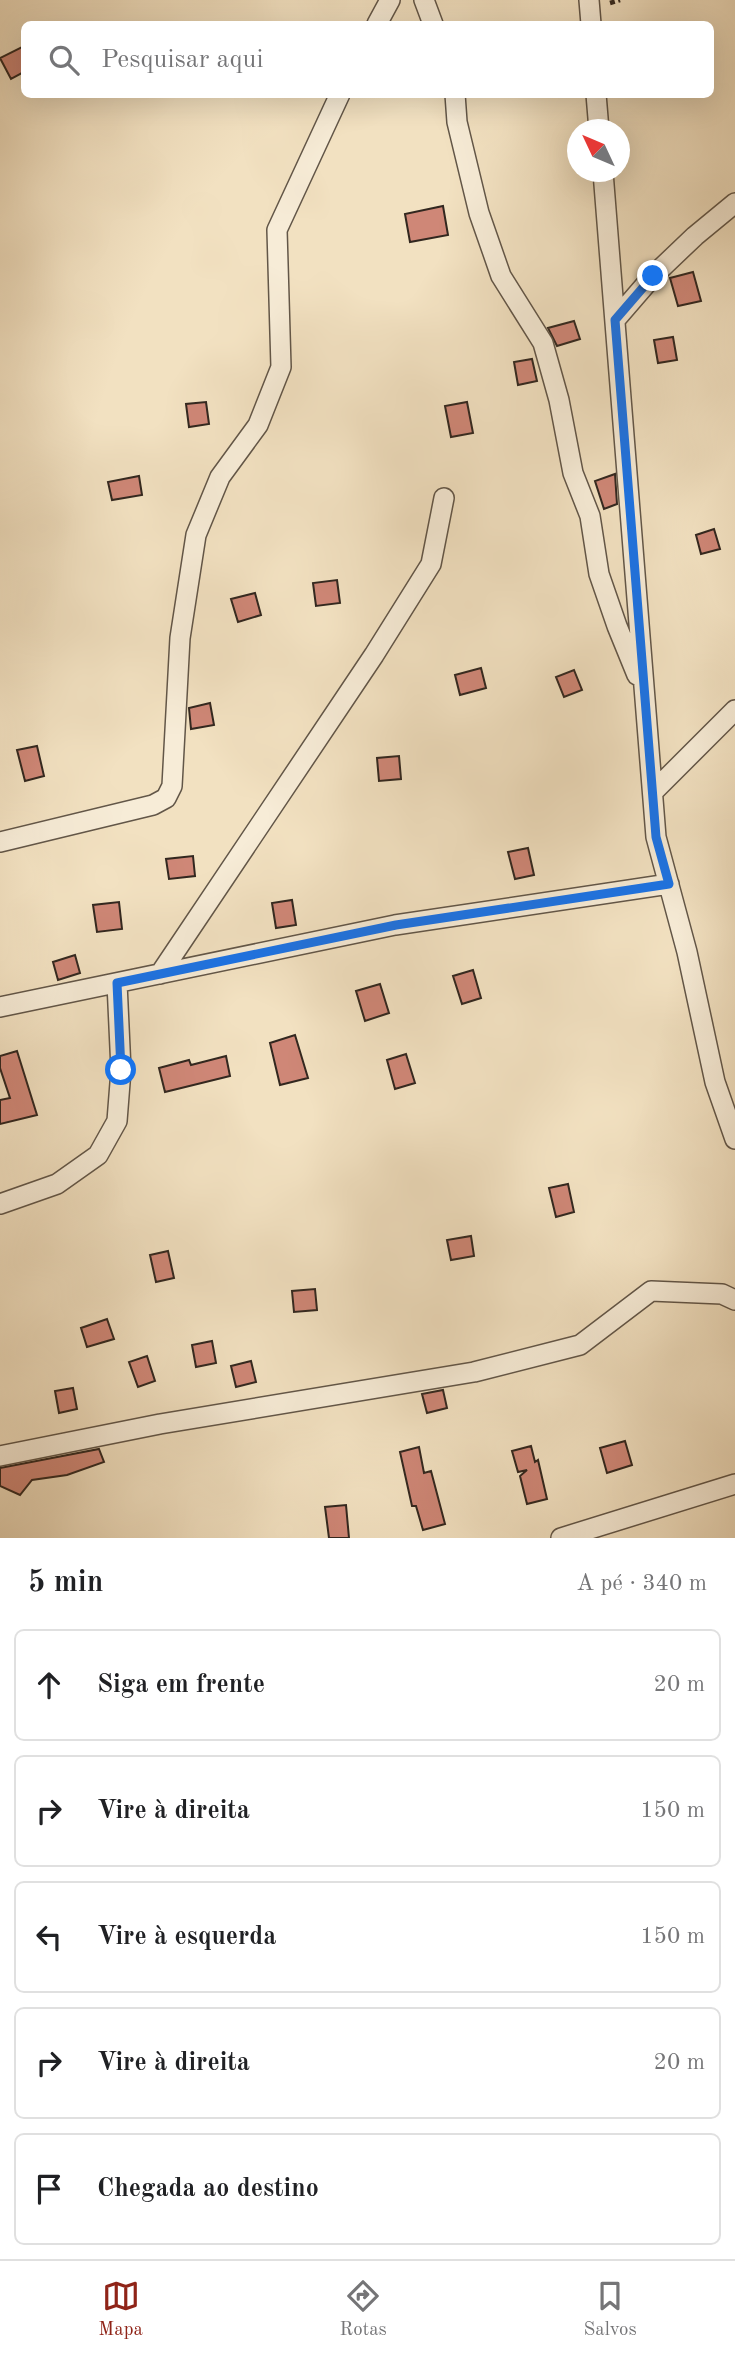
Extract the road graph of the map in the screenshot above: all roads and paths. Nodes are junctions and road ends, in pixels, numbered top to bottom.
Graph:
1 (390, 0) edge
2 (424, 0) edge
3 (589, 0) edge
4 (379, 21) edge
5 (432, 21) edge
6 (591, 21) edge
7 (338, 98) edge
8 (455, 98) edge
9 (596, 98) edge
10 (598, 119) edge
11 (604, 182) edge
12 (735, 203) edge
13 (615, 320) junction
14 (444, 498) dead end
15 (645, 692) junction
16 (735, 710) edge
17 (653, 792) junction
18 (0, 842) edge
19 (669, 884) junction
20 (160, 974) junction
21 (117, 983) junction
22 (0, 1007) edge
23 (735, 1139) edge
24 (0, 1204) edge
25 (735, 1300) edge
26 (0, 1456) edge
27 (735, 1484) edge
28 (561, 1538) edge

1 - 4 street
2 - 5 street
3 - 6 street
7 - 18 street
8 - 15 street
9 - 10 street
11 - 13 street
12 - 13 street
13 - 15 street
14 - 20 street
15 - 17 street
16 - 17 street
17 - 19 street
19 - 20 street
19 - 23 street
20 - 21 street
21 - 22 street
21 - 24 street
25 - 26 street
27 - 28 street

